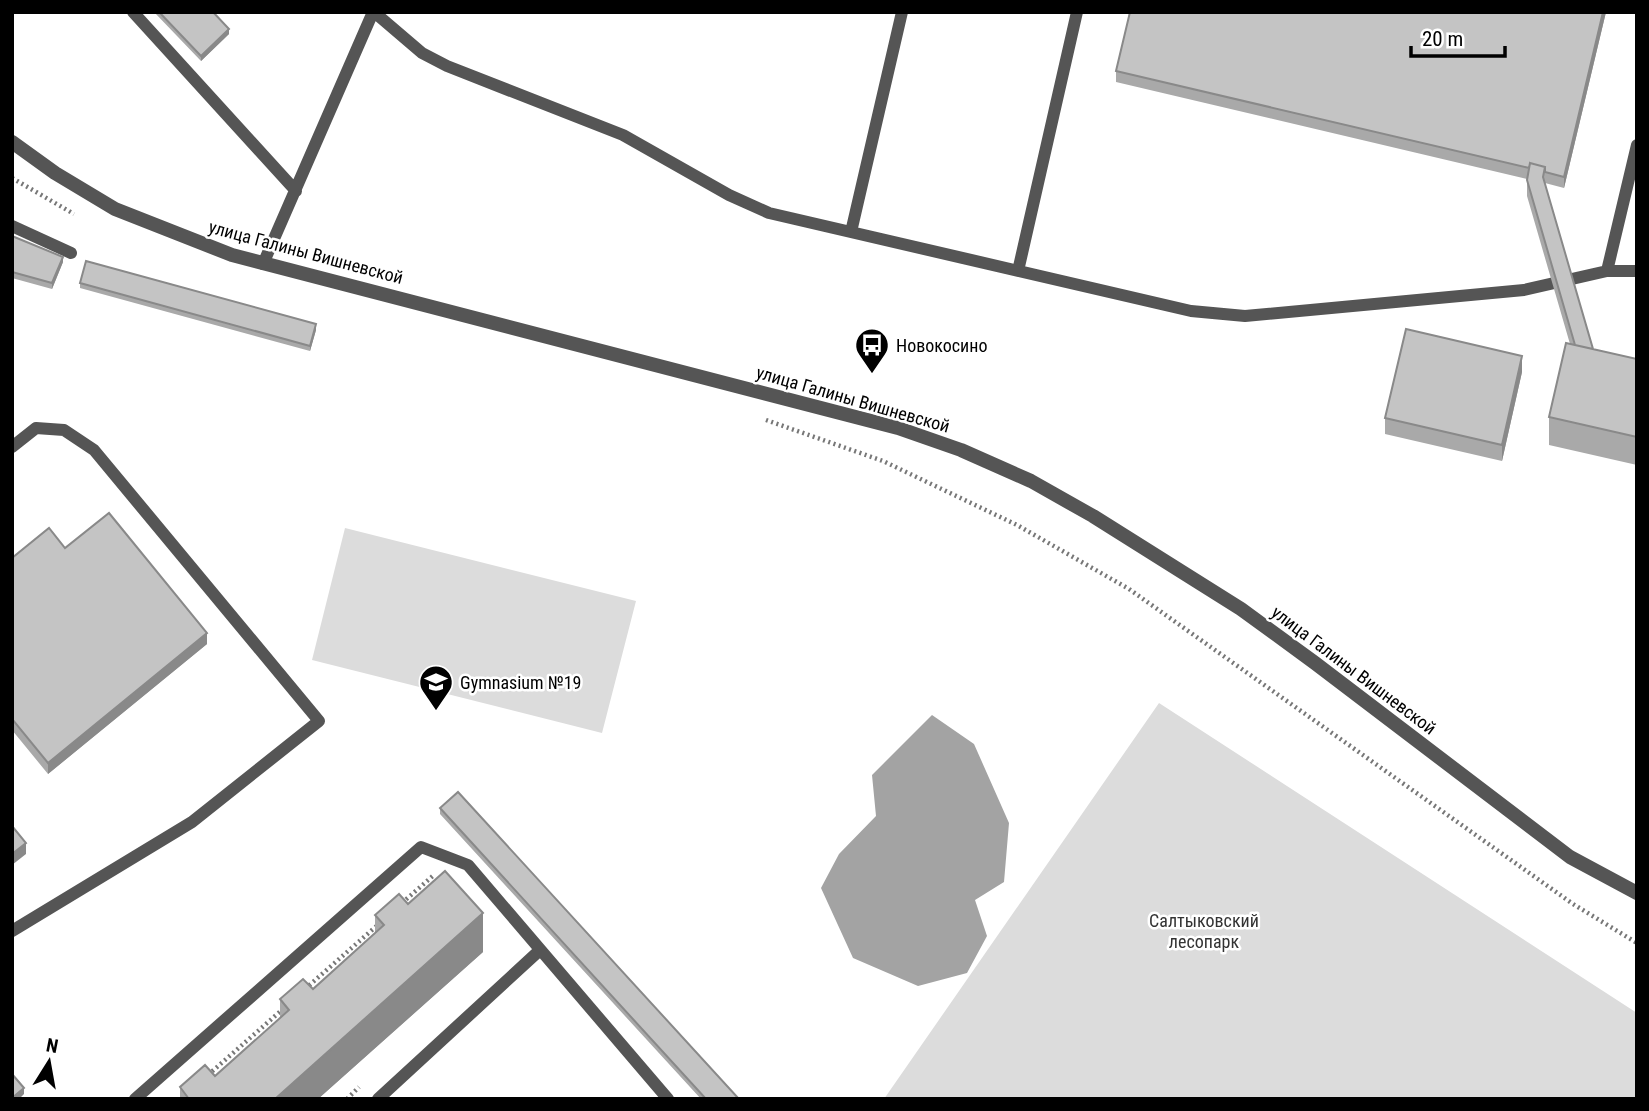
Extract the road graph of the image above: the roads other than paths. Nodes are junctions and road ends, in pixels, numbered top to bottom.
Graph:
1 (133, 12) edge
2 (373, 12) edge
3 (902, 12) edge
4 (1077, 12) edge
5 (12, 142) edge
6 (1637, 145) edge
7 (296, 191) junction
8 (12, 226) edge
9 (851, 232) junction
10 (71, 253) dead end
11 (263, 264) junction
12 (1018, 271) junction
13 (1607, 271) junction
14 (1637, 271) edge
15 (12, 447) edge
16 (1637, 893) edge
17 (12, 931) edge
18 (540, 950) junction
19 (660, 1096) edge
20 (135, 1099) edge
21 (378, 1099) edge

1 - 7 lane
2 - 7 lane
2 - 9 lane
3 - 9 lane
4 - 12 lane
5 - 11 street, улица Галины Вишневской
6 - 13 lane
7 - 11 lane
8 - 10 lane
9 - 12 lane
11 - 16 street, улица Галины Вишневской
12 - 13 lane
13 - 14 lane
15 - 17 lane
18 - 19 lane
18 - 20 lane
18 - 21 lane

